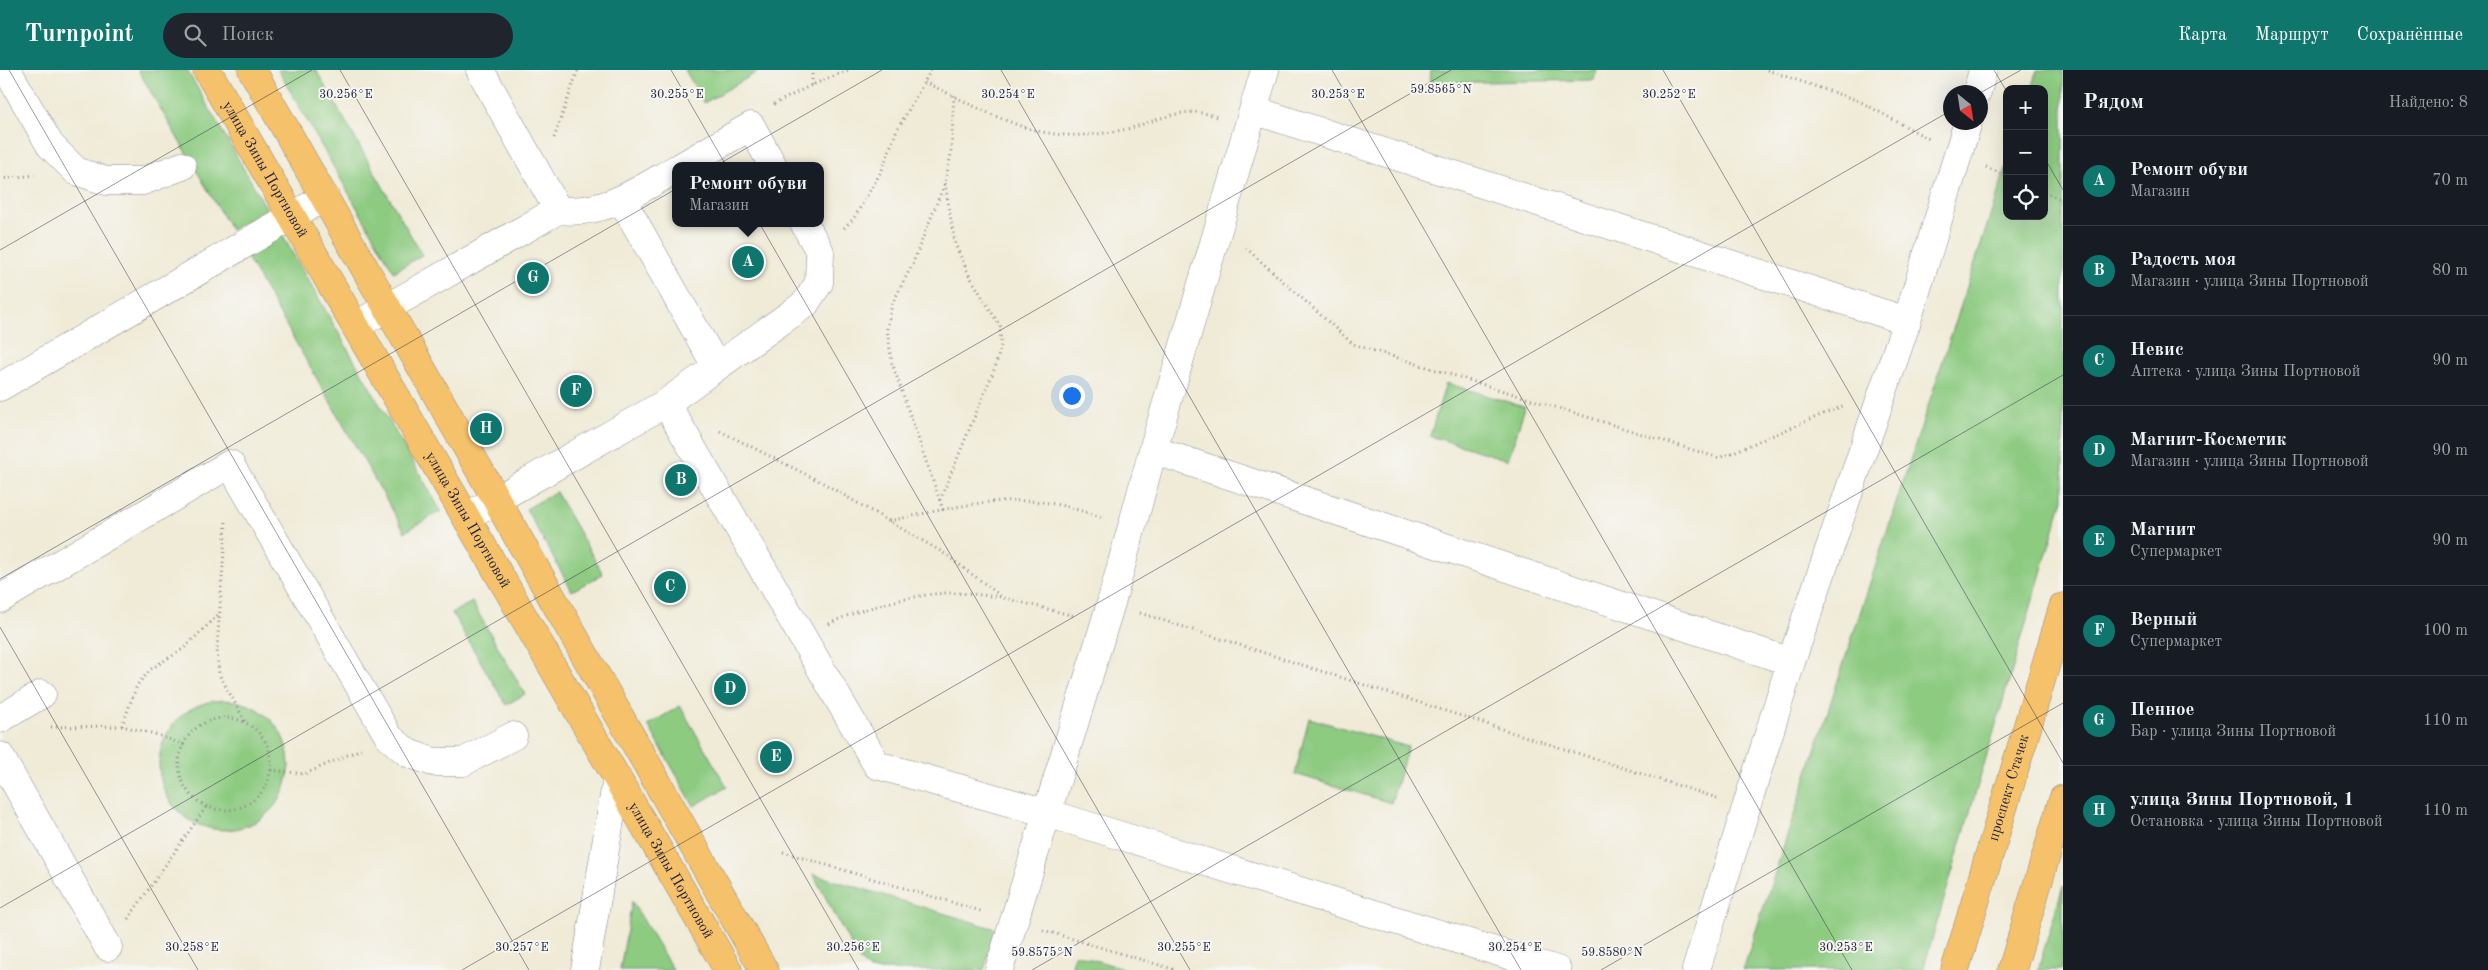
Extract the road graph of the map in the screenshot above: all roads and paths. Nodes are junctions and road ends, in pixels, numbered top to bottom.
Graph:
1 (7, 70) edge
2 (207, 70) edge
3 (252, 70) edge
4 (480, 70) edge
5 (578, 70) edge
6 (812, 70) edge
7 (848, 70) edge
8 (931, 70) edge
9 (1265, 70) edge
10 (1767, 70) edge
11 (1983, 70) edge
12 (924, 82) junction
13 (812, 85) junction
14 (1979, 85) edge
15 (954, 95) junction
16 (1250, 121) junction
17 (751, 126) junction
18 (1966, 130) edge
19 (552, 143) dead end
20 (1935, 143) dead end
21 (689, 162) edge
22 (771, 162) edge
23 (182, 166) dead end
24 (672, 171) edge
25 (945, 183) junction
26 (2048, 194) edge
27 (324, 197) junction
28 (622, 200) junction
29 (2063, 200) edge
30 (558, 210) junction
31 (291, 216) junction
32 (1219, 224) junction
33 (806, 227) edge
34 (820, 252) junction
35 (387, 307) junction
36 (1908, 321) junction
37 (355, 326) junction
38 (716, 366) junction
39 (0, 387) edge
40 (1885, 388) junction
41 (666, 403) junction
42 (715, 428) dead end
43 (1152, 450) junction
44 (496, 499) junction
45 (940, 500) junction
46 (943, 510) junction
47 (466, 517) junction
48 (226, 520) dead end
49 (888, 522) junction
50 (1132, 526) junction
51 (1004, 598) junction
52 (0, 600) edge
53 (2063, 607) edge
54 (1108, 613) junction
55 (219, 614) junction
56 (803, 638) junction
57 (1791, 662) junction
58 (42, 694) dead end
59 (0, 719) edge
60 (246, 723) junction
61 (122, 726) junction
62 (47, 727) dead end
63 (389, 736) junction
64 (513, 736) dead end
65 (184, 745) junction
66 (0, 756) edge
67 (271, 770) junction
68 (617, 778) junction
69 (2063, 798) edge
70 (206, 807) junction
71 (1746, 807) junction
72 (1047, 813) junction
73 (783, 852) dead end
74 (1014, 921) junction
75 (108, 947) joint
76 (585, 970) edge
77 (728, 970) edge
78 (764, 970) edge
79 (999, 970) edge
80 (1176, 970) edge
81 (1557, 970) edge
82 (1696, 970) edge
83 (1955, 970) edge
84 (2012, 970) edge

1 - 23 street
2 - 31 main road, улица Зины Портновой
3 - 27 main road, улица Зины Портновой
4 - 30 street
5 - 19 path
6 - 13 path
7 - 13 path
8 - 12 path
9 - 16 street
10 - 20 path
11 - 14 street
12 - 15 path
12 - 34 path
13 - 17 path
15 - 16 path
15 - 25 path
16 - 32 street
16 - 36 street
17 - 21 street
17 - 22 street
18 - 36 street
24 - 28 street
25 - 45 path
25 - 45 path
26 - 29 path
27 - 31 street
27 - 35 main road, улица Зины Портновой
28 - 30 street
28 - 38 street
30 - 35 street
31 - 37 main road, улица Зины Портновой
31 - 39 street
32 - 40 path
32 - 43 street
33 - 34 street
34 - 38 street
35 - 37 street
35 - 44 main road, улица Зины Портновой
36 - 40 street
37 - 47 main road, улица Зины Портновой
38 - 41 street
40 - 57 street
41 - 44 street
41 - 56 street
42 - 49 path
43 - 50 street
43 - 57 street
44 - 47 street
44 - 78 main road, улица Зины Портновой
45 - 46 path
46 - 49 path
46 - 50 path
47 - 68 main road, улица Зины Портновой
48 - 55 path
49 - 51 path
50 - 54 street
51 - 54 path
51 - 56 path
52 - 63 street
53 - 83 main road, проспект Стачек
54 - 71 path
54 - 72 street
55 - 60 path
55 - 61 path
56 - 72 street
57 - 71 street
58 - 59 street
60 - 65 path
60 - 67 path
61 - 62 path
61 - 65 path
63 - 64 street
63 - 67 path
65 - 70 path
66 - 75 street
67 - 70 path
68 - 76 street
68 - 77 main road, улица Зины Портновой
69 - 84 main road
70 - 75 path
71 - 82 street
72 - 74 street
72 - 81 street
73 - 74 path
74 - 79 street
74 - 80 path

